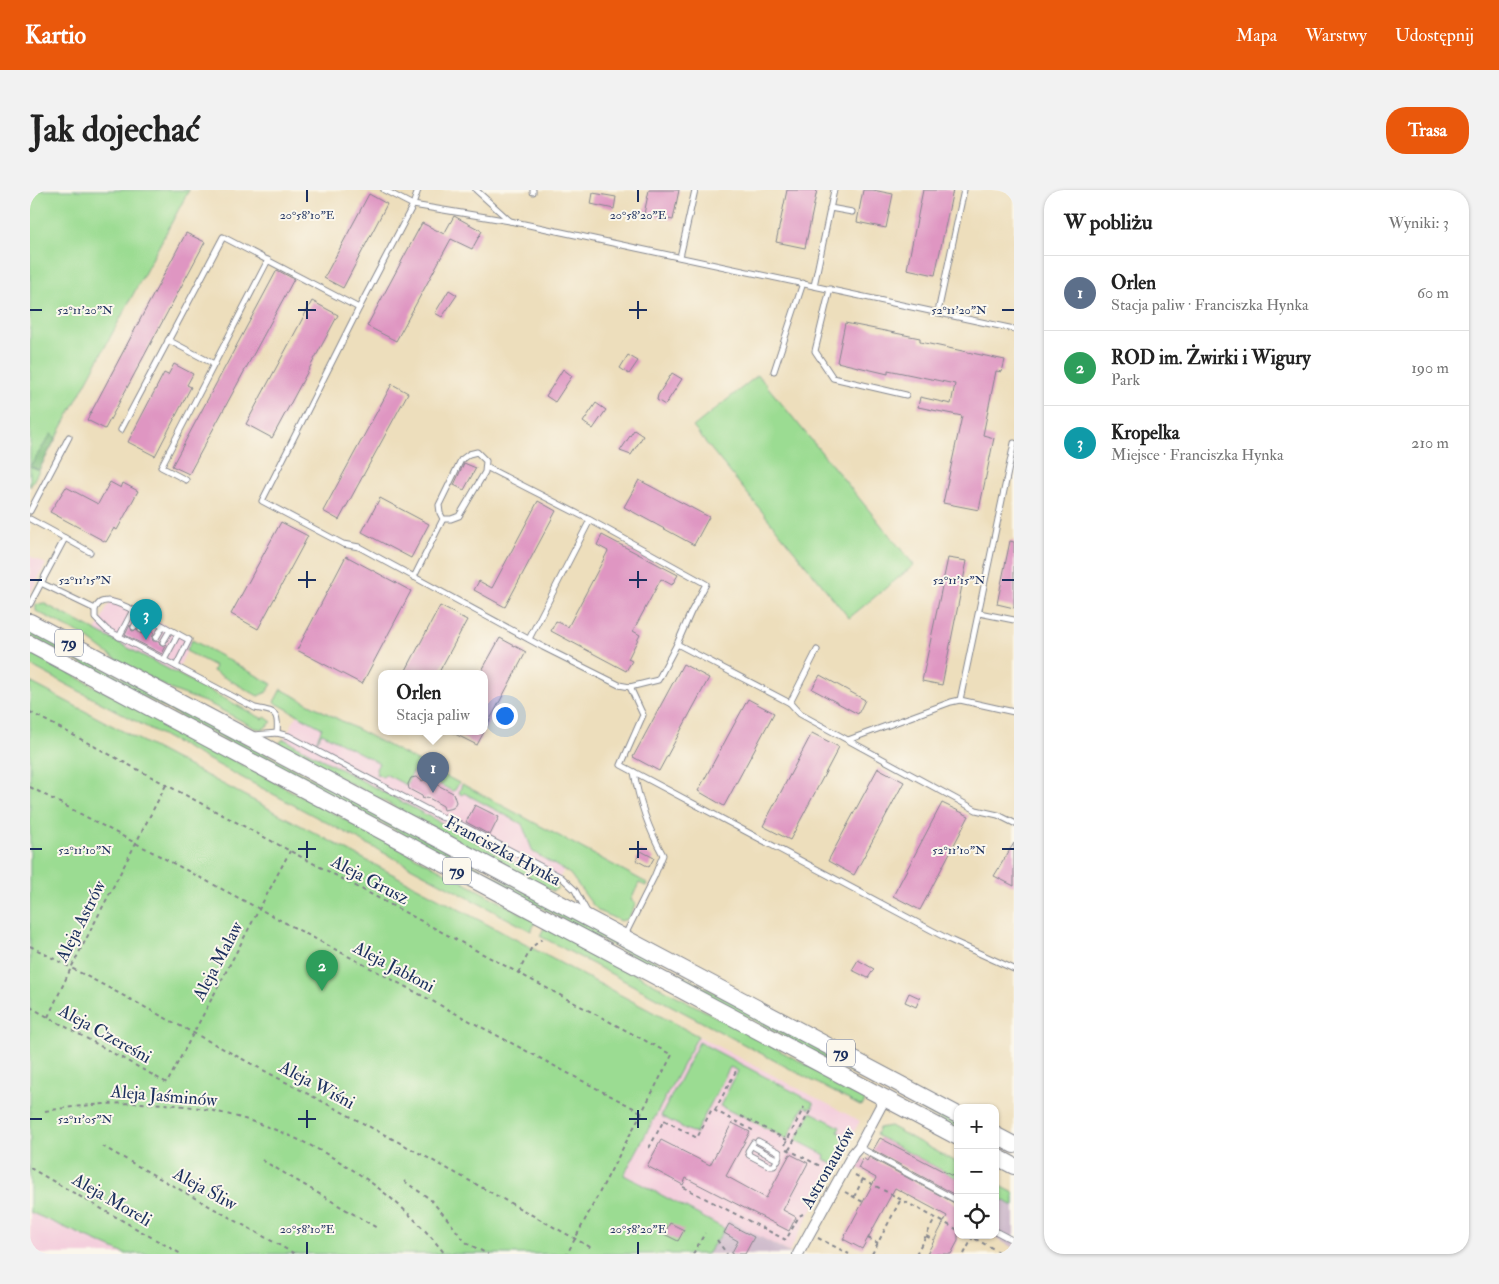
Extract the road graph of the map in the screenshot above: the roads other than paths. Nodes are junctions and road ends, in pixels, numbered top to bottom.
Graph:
1 (384, 190) edge
2 (418, 190) edge
3 (476, 190) edge
4 (695, 190) edge
5 (834, 190) edge
6 (964, 190) edge
7 (413, 205) junction
8 (830, 208) junction
9 (852, 212) dead end
10 (510, 221) junction
11 (680, 257) junction
12 (268, 260) junction
13 (802, 284) junction
14 (814, 286) junction
15 (830, 290) junction
16 (358, 308) junction
17 (938, 312) junction
18 (1014, 329) edge
19 (168, 340) junction
20 (214, 364) junction
21 (774, 371) dead end
22 (906, 395) dead end
23 (121, 430) dead end
24 (69, 437) dead end
25 (1014, 443) edge
26 (486, 467) junction
27 (186, 480) dead end
28 (30, 511) edge
29 (30, 519) edge
30 (443, 520) junction
31 (590, 520) junction
32 (65, 538) junction
33 (90, 552) dead end
34 (414, 577) junction
35 (41, 583) junction
36 (30, 604) edge
37 (95, 609) junction
38 (133, 610) junction
39 (979, 613) junction
40 (140, 615) junction
41 (148, 618) junction
42 (1014, 620) edge
43 (30, 622) edge
44 (163, 626) junction
45 (134, 627) dead end
46 (141, 630) dead end
47 (170, 630) junction
48 (178, 634) junction
49 (119, 636) junction
50 (156, 638) dead end
51 (529, 640) junction
52 (163, 642) dead end
53 (30, 644) edge
54 (678, 644) junction
55 (817, 650) dead end
56 (164, 660) junction
57 (176, 666) junction
58 (630, 687) junction
59 (960, 700) junction
60 (790, 702) junction
61 (1014, 712) edge
62 (277, 733) junction
63 (244, 736) junction
64 (848, 740) junction
65 (634, 772) junction
66 (1014, 823) edge
67 (593, 921) junction
68 (624, 937) junction
69 (1014, 969) edge
70 (885, 1098) junction
71 (954, 1113) edge
72 (954, 1135) edge
73 (999, 1137) edge
74 (755, 1144) junction
75 (1014, 1145) edge
76 (859, 1147) junction
77 (774, 1150) junction
78 (771, 1156) junction
79 (999, 1158) edge
80 (778, 1160) junction
81 (767, 1165) junction
82 (1014, 1166) edge
83 (954, 1198) edge
84 (999, 1233) edge
85 (1014, 1242) edge
86 (798, 1254) edge

1 - 7 lane
2 - 7 lane
3 - 10 lane
4 - 11 lane
5 - 8 lane
6 - 17 lane
7 - 10 lane
7 - 16 lane
8 - 9 lane
8 - 14 lane
10 - 11 lane
11 - 13 lane
12 - 16 lane
12 - 19 lane
12 - 20 lane
13 - 14 lane
13 - 21 lane
14 - 15 lane
15 - 17 lane
15 - 22 lane
16 - 34 lane
17 - 18 lane
19 - 20 lane
19 - 23 lane
20 - 27 lane
24 - 28 lane
25 - 39 lane
26 - 30 lane
26 - 30 lane
26 - 31 lane
29 - 32 lane
30 - 34 lane
31 - 51 lane
31 - 54 lane
32 - 33 lane
32 - 35 lane
34 - 51 lane
35 - 36 lane
35 - 37 lane
37 - 38 lane
37 - 49 lane
38 - 40 lane
38 - 49 lane
39 - 42 lane
39 - 59 lane
40 - 41 lane
40 - 45 lane
41 - 44 lane
41 - 46 lane
43 - 63 main road, Franciszka Hynka / 79
44 - 47 lane
44 - 50 lane
47 - 48 lane
47 - 52 lane
48 - 56 lane
48 - 57 lane
49 - 56 lane
51 - 58 lane
53 - 70 main road, 79
54 - 58 lane
54 - 60 lane
55 - 60 lane
56 - 57 lane
57 - 62 lane
58 - 65 lane
59 - 61 lane
59 - 64 lane
60 - 64 lane
62 - 63 lane
62 - 67 lane
63 - 67 main road, Franciszka Hynka / 79
64 - 66 lane
65 - 68 lane
65 - 69 lane
67 - 68 main road, Franciszka Hynka / 79
68 - 71 main road, Franciszka Hynka / 79
70 - 72 main road, 79
70 - 76 street, Astronautów
73 - 75 main road
74 - 77 lane
74 - 78 lane
74 - 81 lane
76 - 83 lane
76 - 86 street, Astronautów
77 - 78 lane
77 - 80 lane
78 - 80 lane
78 - 81 lane
79 - 82 main road
80 - 81 lane
84 - 85 lane

